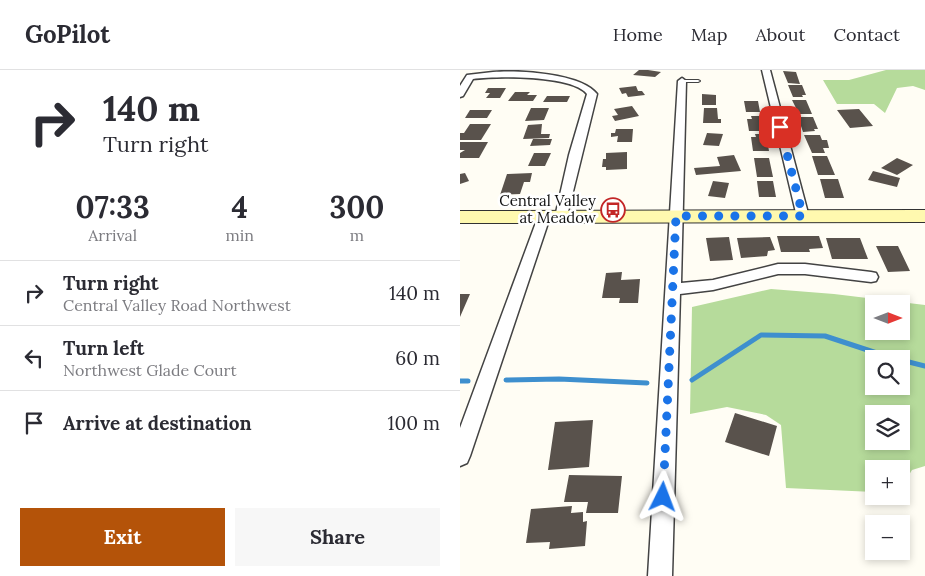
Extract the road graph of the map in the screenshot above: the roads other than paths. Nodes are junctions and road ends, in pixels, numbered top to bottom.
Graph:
1 (766, 70) edge
2 (468, 73) edge
3 (682, 81) joint
4 (698, 81) dead end
5 (460, 94) edge
6 (676, 216) junction
7 (803, 216) junction
8 (925, 216) edge
9 (460, 217) edge
10 (552, 217) junction
11 (870, 277) dead end
12 (673, 289) junction
13 (460, 456) edge
14 (660, 576) edge

1 - 7 street
2 - 5 street
2 - 10 street
3 - 4 lane
3 - 6 street
6 - 7 main road
6 - 10 main road
6 - 12 street
7 - 8 main road
9 - 10 main road
10 - 13 street
11 - 12 street
12 - 14 street

